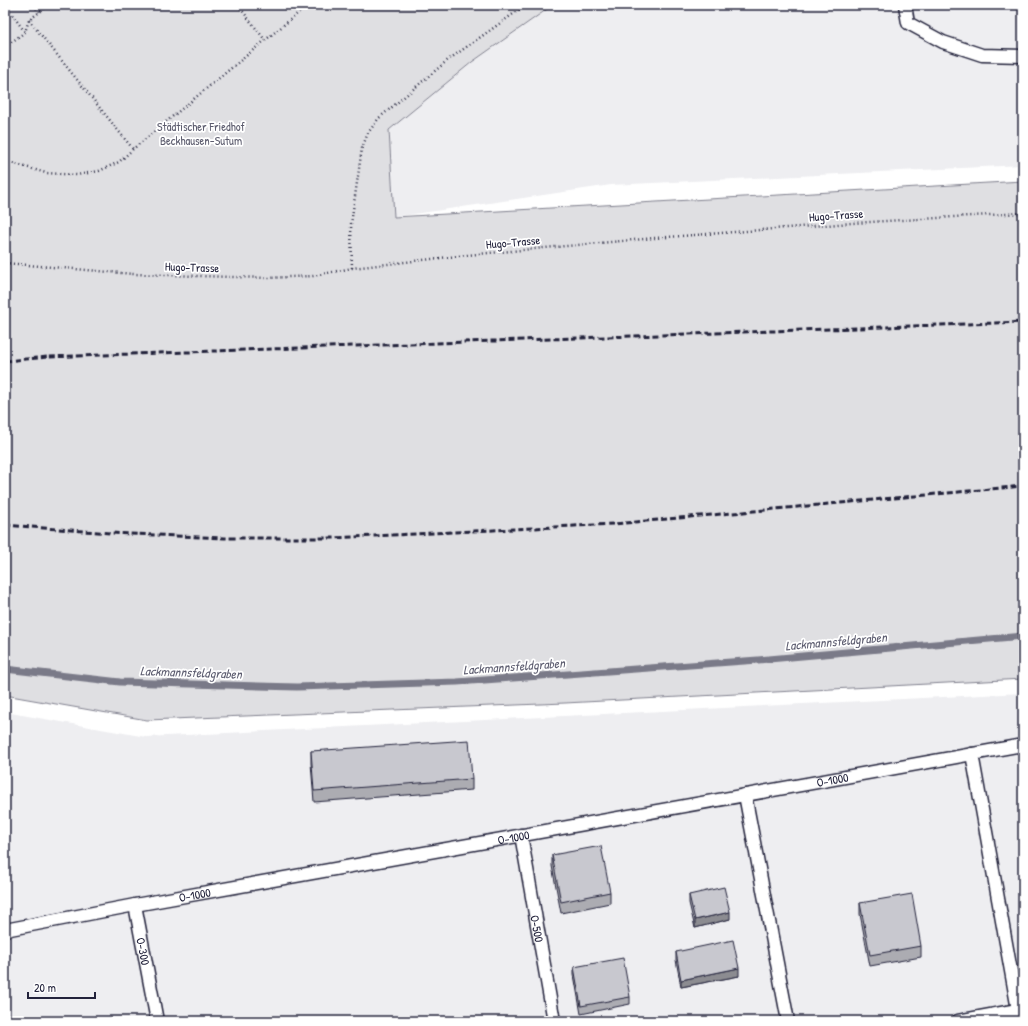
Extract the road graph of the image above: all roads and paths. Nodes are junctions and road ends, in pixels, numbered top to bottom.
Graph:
1 (5, 5) edge
2 (34, 5) edge
3 (49, 5) edge
4 (238, 5) edge
5 (308, 5) edge
6 (526, 5) edge
7 (905, 5) edge
8 (39, 12) junction
9 (29, 20) junction
10 (25, 32) junction
11 (264, 40) junction
12 (5, 47) edge
13 (1023, 56) edge
14 (133, 149) junction
15 (5, 161) edge
16 (1023, 213) edge
17 (5, 264) edge
18 (352, 268) junction
19 (1023, 744) edge
20 (972, 754) junction
21 (745, 795) junction
22 (521, 836) junction
23 (135, 905) junction
24 (5, 930) edge
25 (1020, 1013) edge
26 (157, 1021) edge
27 (554, 1021) edge
28 (788, 1021) edge
29 (958, 1021) edge

1 - 10 path
2 - 8 path
3 - 8 path
4 - 11 path
5 - 11 path
6 - 18 path
7 - 13 lane
8 - 9 path
9 - 10 path
9 - 14 path
10 - 12 path
11 - 14 path
14 - 15 path
16 - 18 path, Hugo-Trasse
17 - 18 path, Hugo-Trasse
19 - 20 lane, O-1000
20 - 21 lane, O-1000
20 - 25 lane
21 - 22 lane, O-1000
21 - 28 lane
22 - 23 lane, O-1000
22 - 27 lane, O-500
23 - 24 lane, O-1000
23 - 26 lane, O-300
25 - 29 lane

